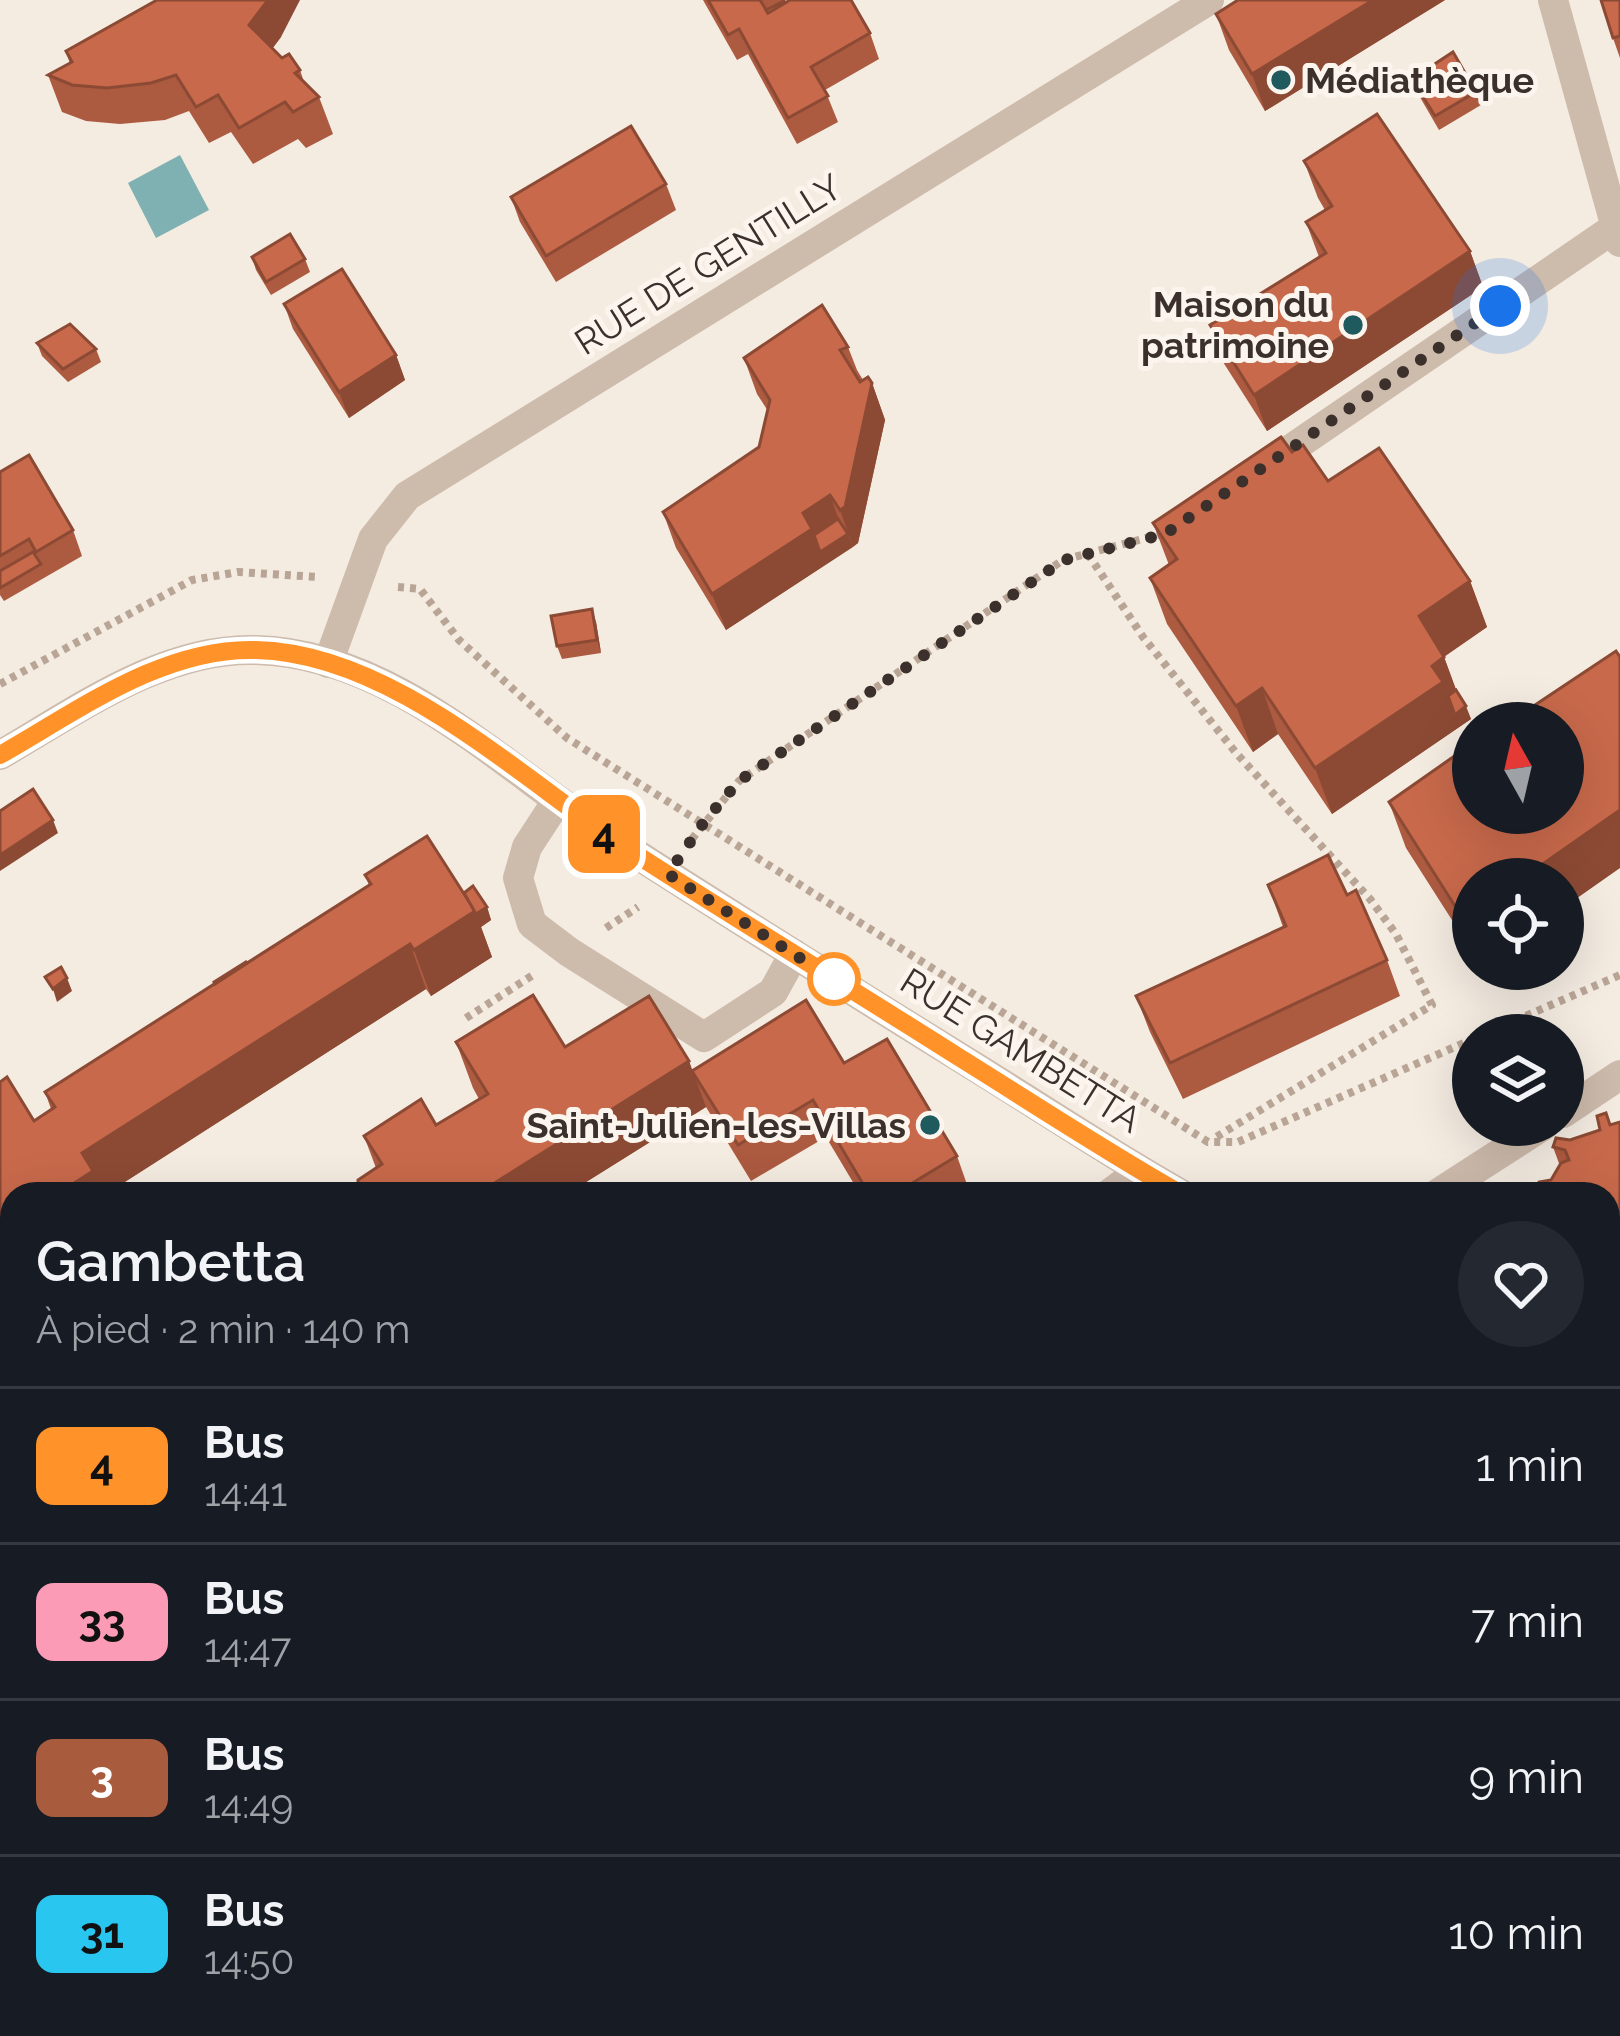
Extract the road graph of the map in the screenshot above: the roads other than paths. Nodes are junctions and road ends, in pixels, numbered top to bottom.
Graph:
1 (1209, 0) edge
2 (1553, 0) edge
3 (1618, 234) edge
4 (1212, 503) edge
5 (328, 663) junction
6 (0, 755) edge
7 (557, 801) junction
8 (794, 954) junction
9 (1620, 1075) edge
10 (1584, 1098) edge
11 (1511, 1146) edge
12 (1140, 1171) junction
13 (1125, 1182) edge
14 (1159, 1182) edge
15 (1456, 1182) edge

1 - 5 street, RUE DE GENTILLY
2 - 3 street
3 - 4 street
5 - 6 street, RUE GAMBETTA
5 - 7 street, RUE GAMBETTA
7 - 8 street, RUE GAMBETTA
7 - 8 street
8 - 12 street, RUE GAMBETTA
9 - 10 street
11 - 15 street
12 - 13 street
12 - 14 street, RUE GAMBETTA

